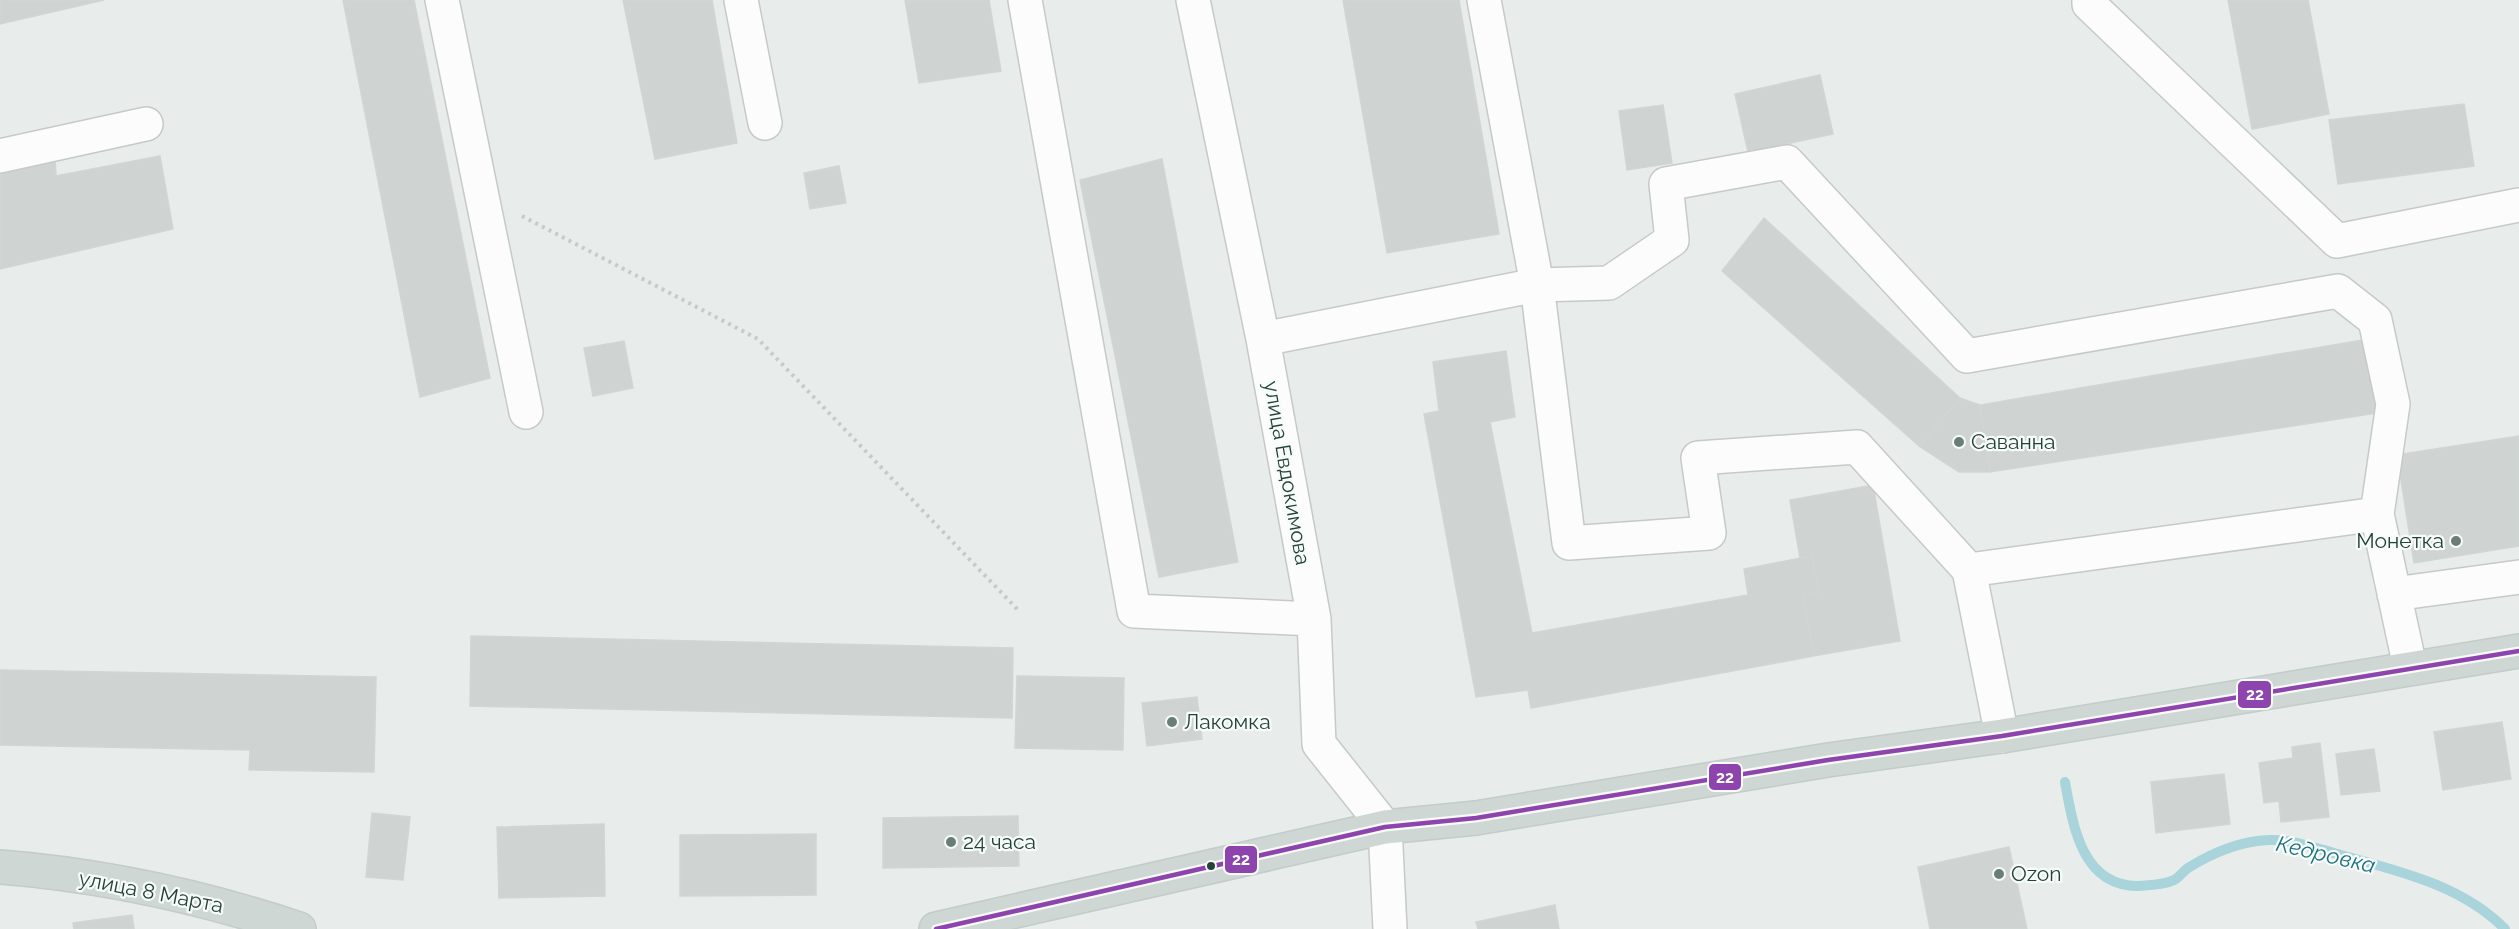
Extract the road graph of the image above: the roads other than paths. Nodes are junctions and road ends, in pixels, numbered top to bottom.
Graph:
1 (441, 0) edge
2 (741, 0) edge
3 (1025, 0) edge
4 (1193, 0) edge
5 (1484, 0) edge
6 (2089, 0) edge
7 (765, 123) dead end
8 (146, 124) dead end
9 (0, 156) edge
10 (2519, 205) edge
11 (1537, 285) junction
12 (1263, 339) junction
13 (526, 412) dead end
14 (2377, 514) junction
15 (1969, 570) junction
16 (2519, 577) edge
17 (2394, 594) junction
18 (1314, 619) junction
19 (2519, 651) edge
20 (2410, 668) junction
21 (2002, 736) junction
22 (1385, 827) junction
23 (0, 867) edge
24 (299, 929) edge
25 (936, 929) edge
26 (1390, 929) edge

1 - 13 street
2 - 7 street
3 - 18 street
4 - 12 street, улица Евдокимова
5 - 11 street
6 - 10 street
8 - 9 street
11 - 12 street
11 - 14 street
11 - 15 street
12 - 18 street, улица Евдокимова
14 - 15 street
14 - 17 street
15 - 21 street
16 - 17 street
17 - 20 street
18 - 22 street, улица Евдокимова
19 - 20 main road
20 - 21 main road
21 - 22 main road
22 - 25 main road
22 - 26 street
23 - 24 main road, улица 8 Марта

